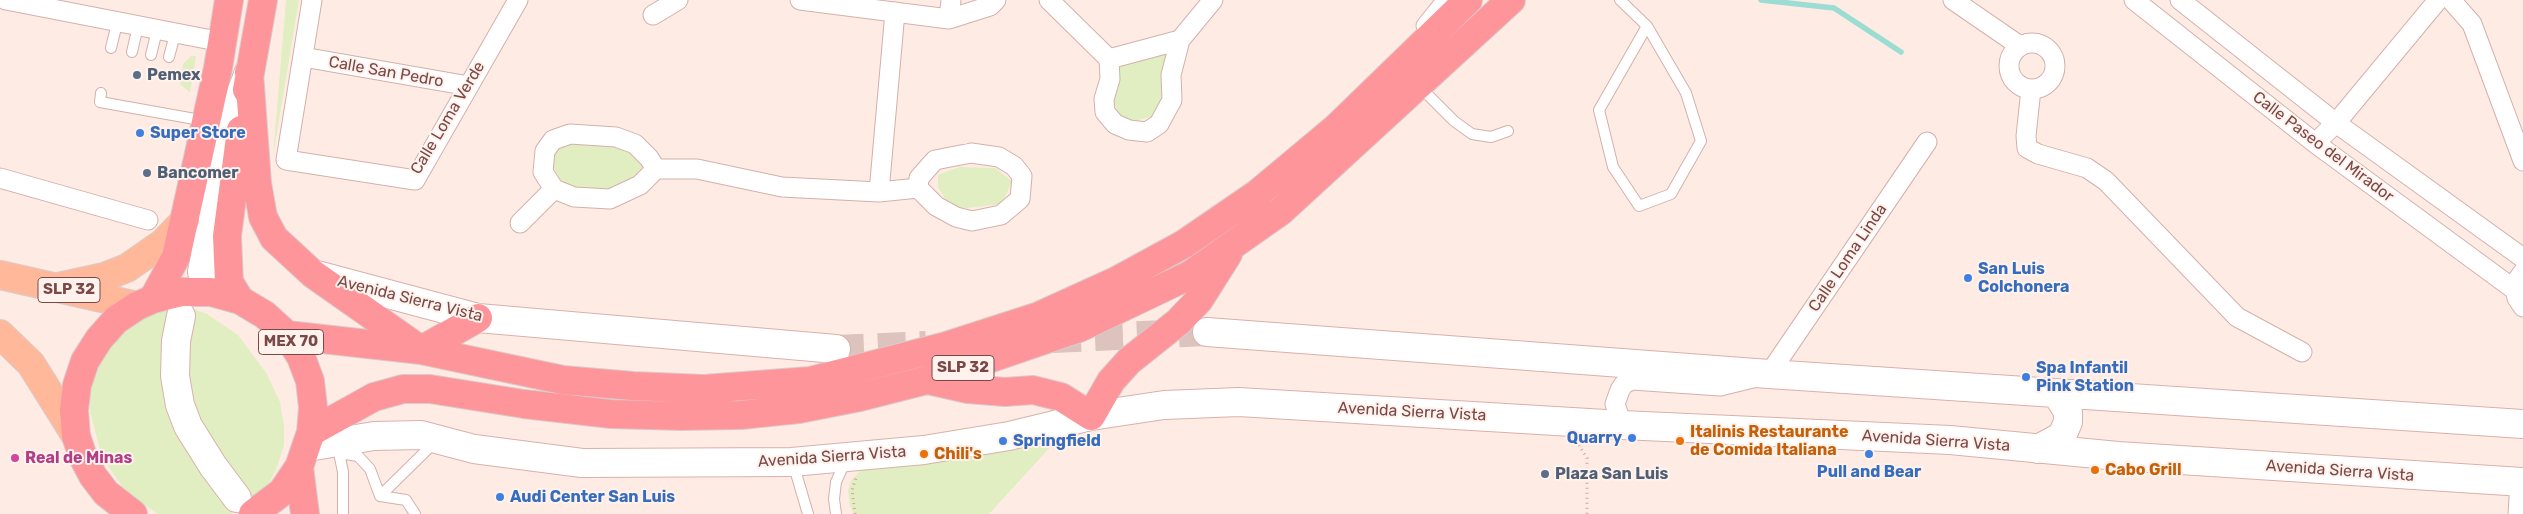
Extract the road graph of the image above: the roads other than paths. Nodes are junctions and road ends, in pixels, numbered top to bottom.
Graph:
1 (6, 0) edge
2 (229, 0) edge
3 (263, 0) edge
4 (312, 0) edge
5 (518, 0) edge
6 (678, 0) edge
7 (800, 0) edge
8 (996, 0) edge
9 (1049, 0) edge
10 (1213, 0) edge
11 (1448, 0) edge
12 (1468, 0) edge
13 (1511, 0) edge
14 (1620, 0) edge
15 (1953, 0) edge
16 (2134, 0) edge
17 (2180, 0) edge
18 (2438, 0) edge
19 (2452, 0) edge
20 (950, 9) edge
21 (895, 12) junction
22 (2195, 12) junction
23 (653, 15) dead end
24 (117, 23) junction
25 (138, 26) junction
26 (1647, 26) junction
27 (157, 30) junction
28 (175, 34) junction
29 (2178, 35) junction
30 (1180, 40) junction
31 (2020, 46) junction
32 (111, 48) dead end
33 (132, 52) dead end
34 (151, 54) dead end
35 (220, 55) junction
36 (169, 57) dead end
37 (303, 57) junction
38 (1109, 59) junction
39 (249, 72) junction
40 (1385, 78) junction
41 (1419, 85) junction
42 (469, 86) junction
43 (2031, 89) junction
44 (101, 93) dead end
45 (207, 121) junction
46 (2336, 123) junction
47 (1508, 132) dead end
48 (1927, 142) dead end
49 (2315, 143) junction
50 (2523, 161) edge
51 (656, 169) junction
52 (0, 178) edge
53 (918, 188) junction
54 (554, 189) junction
55 (879, 192) junction
56 (148, 220) dead end
57 (185, 220) junction
58 (520, 223) dead end
59 (1234, 244) junction
60 (2523, 258) edge
61 (2523, 272) edge
62 (314, 274) junction
63 (0, 276) edge
64 (58, 287) junction
65 (2519, 299) edge
66 (240, 300) junction
67 (145, 302) junction
68 (187, 318) dead end
69 (478, 318) junction
70 (1207, 332) tunnel mouth
71 (0, 334) edge
72 (287, 335) junction
73 (836, 349) tunnel mouth
74 (421, 350) junction
75 (2302, 352) dead end
76 (1769, 374) junction
77 (927, 380) junction
78 (2058, 394) junction
79 (1091, 416) junction
80 (2523, 424) edge
81 (1622, 425) junction
82 (76, 436) junction
83 (438, 440) junction
84 (337, 447) junction
85 (306, 449) junction
86 (2038, 449) junction
87 (792, 462) junction
88 (854, 465) junction
89 (2522, 482) edge
90 (380, 496) junction
91 (245, 501) edge
92 (111, 504) edge
93 (133, 514) edge
94 (305, 514) edge
95 (343, 514) edge
96 (415, 514) edge
97 (808, 514) edge
98 (836, 514) edge
99 (2518, 514) edge

1 - 24 street
2 - 35 highway, MEX 70
3 - 39 highway
4 - 37 street
5 - 42 street, Calle Loma Verde
6 - 23 street
7 - 21 street
8 - 20 street
9 - 38 street
10 - 30 street
11 - 40 street
12 - 40 highway, SLP 32
13 - 41 highway, SLP 32
14 - 26 lane
15 - 31 street
16 - 29 street, Calle Paseo del Mirador
17 - 22 street, Calle Paseo del Mirador
18 - 46 street
19 - 50 street
20 - 21 street
21 - 55 street
22 - 29 street
22 - 46 street, Calle Paseo del Mirador
24 - 25 street
24 - 32 lane
25 - 27 street
25 - 33 lane
26 - 26 lane
27 - 28 street
27 - 34 lane
28 - 35 street
28 - 36 lane
29 - 49 street, Calle Paseo del Mirador
30 - 38 street
30 - 38 street
31 - 43 street
31 - 43 street
35 - 39 street
35 - 45 highway, MEX 70
37 - 42 street, Calle San Pedro
37 - 42 street, Calle Loma Verde
39 - 62 highway
39 - 66 highway
40 - 74 highway, SLP 32
41 - 47 lane
41 - 59 highway, SLP 32
43 - 75 street
44 - 45 lane
45 - 57 highway, MEX 70
46 - 49 street
46 - 60 street, Calle Paseo del Mirador
48 - 76 street, Calle Loma Linda
49 - 65 street, Calle Paseo del Mirador
51 - 54 street
51 - 54 street
51 - 55 street
52 - 56 street
53 - 53 street
53 - 55 street
54 - 58 street
57 - 64 main road
57 - 67 highway, MEX 70
59 - 77 highway, SLP 32
59 - 79 highway
61 - 65 street
62 - 69 street, Avenida Sierra Vista
62 - 74 highway
63 - 64 main road, SLP 32
64 - 67 main road, SLP 32
66 - 67 highway, MEX 70
66 - 72 highway, MEX 70
67 - 82 highway, MEX 70
68 - 91 street
69 - 73 street, Avenida Sierra Vista
69 - 74 highway
70 - 76 street
71 - 82 main road
72 - 74 highway, SLP 32
72 - 85 highway, MEX 70
76 - 78 street
76 - 81 street
77 - 79 highway
77 - 85 highway, SLP 32
78 - 80 street
78 - 86 street
79 - 81 street, Avenida Sierra Vista
79 - 88 street, Avenida Sierra Vista
81 - 86 street, Avenida Sierra Vista
82 - 92 highway, MEX 70
83 - 84 street, Avenida Sierra Vista
83 - 87 street, Avenida Sierra Vista
83 - 90 lane
84 - 85 street, Avenida Sierra Vista
84 - 90 lane
84 - 95 lane
85 - 91 highway, MEX 70
85 - 94 highway
86 - 89 street, Avenida Sierra Vista
87 - 88 street, Avenida Sierra Vista
87 - 97 lane
88 - 98 lane
89 - 99 street
90 - 96 lane
92 - 93 highway, MEX 70

